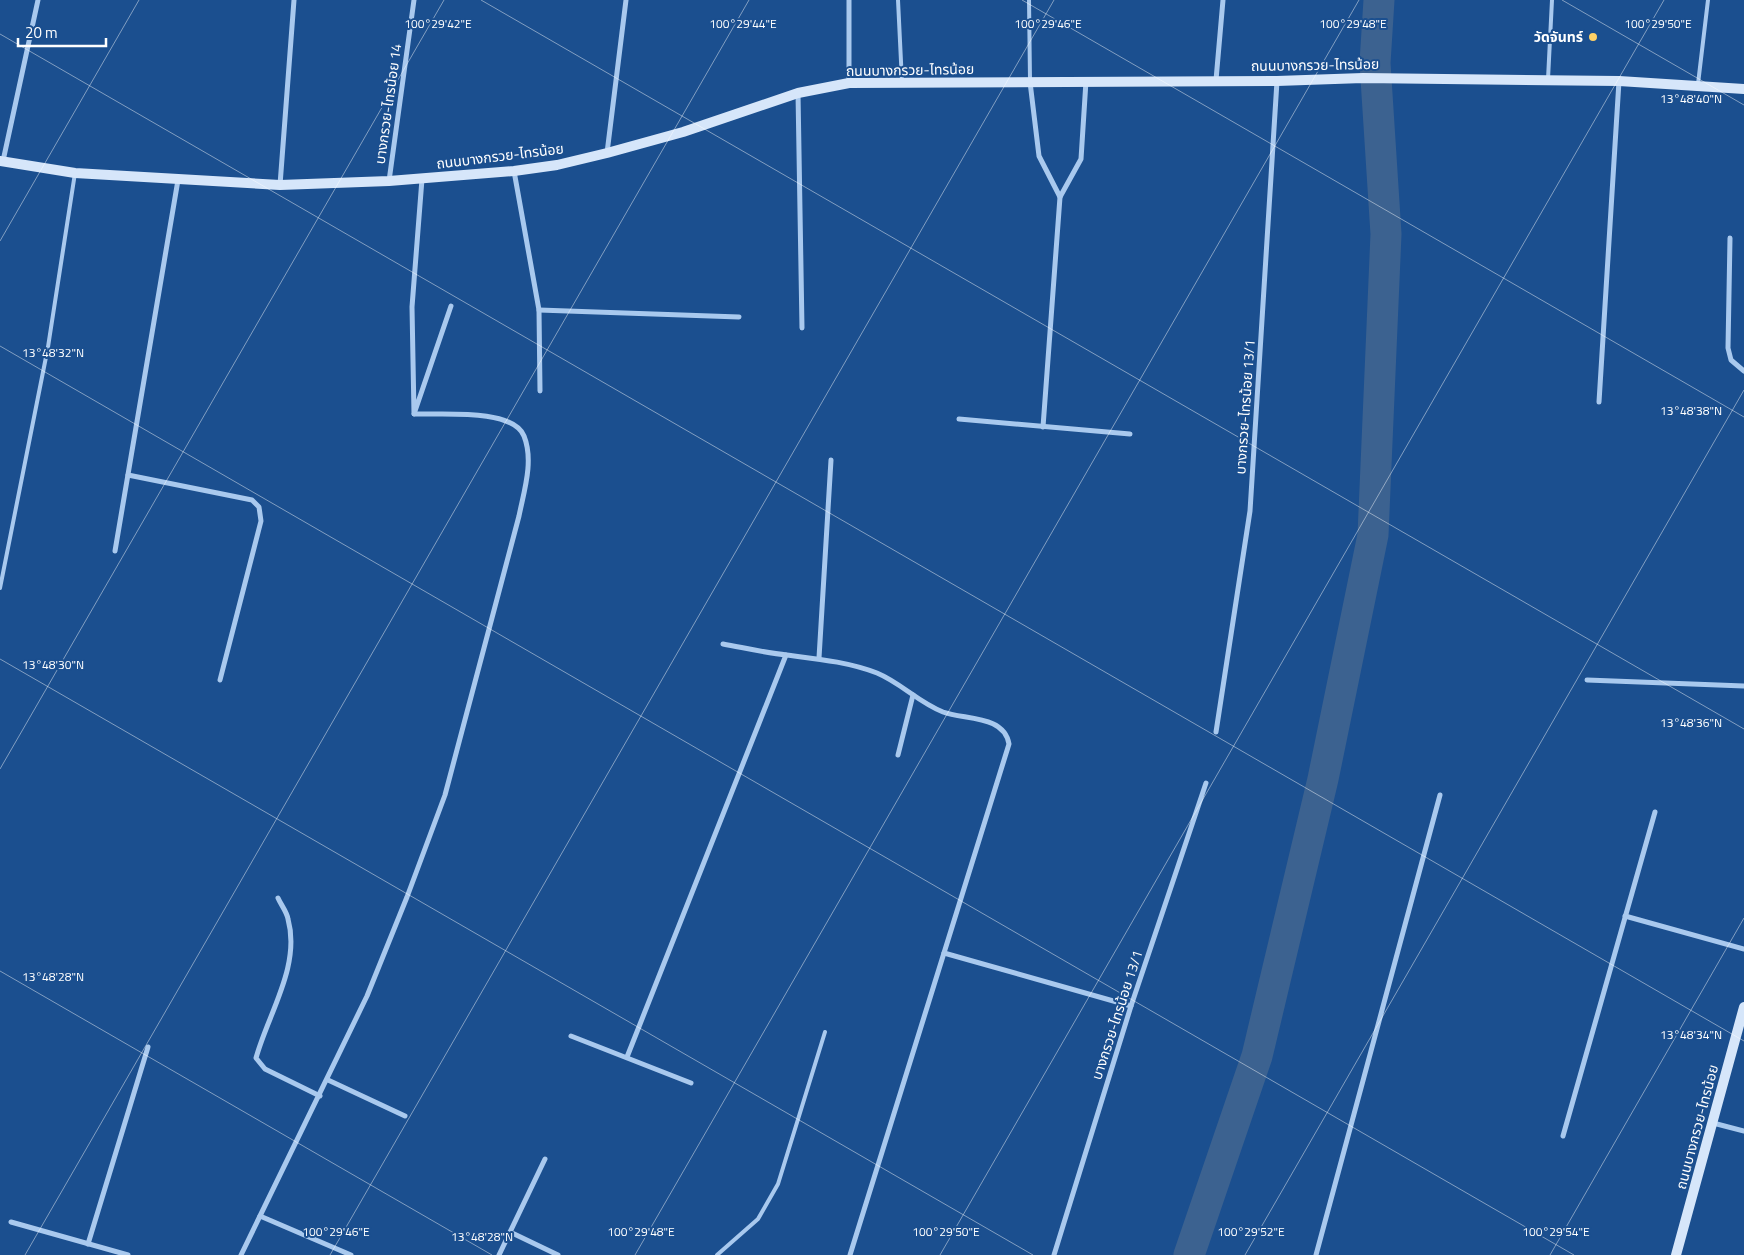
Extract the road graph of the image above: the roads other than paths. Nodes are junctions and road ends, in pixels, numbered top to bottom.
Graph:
1 (38, 0) edge
2 (294, 0) edge
3 (414, 0) edge
4 (626, 0) edge
5 (848, 0) edge
6 (898, 0) edge
7 (1029, 0) edge
8 (1223, 0) edge
9 (1552, 0) edge
10 (1708, 0) edge
11 (1216, 80) junction
12 (1086, 81) junction
13 (1277, 81) junction
14 (1548, 81) junction
15 (1619, 81) junction
16 (902, 82) junction
17 (1030, 82) junction
18 (849, 83) junction
19 (1698, 84) junction
20 (1744, 89) edge
21 (798, 93) junction
22 (607, 153) junction
23 (2, 161) edge
24 (514, 171) junction
25 (75, 173) junction
26 (422, 179) junction
27 (178, 180) junction
28 (389, 181) junction
29 (280, 185) junction
30 (1060, 197) junction
31 (1730, 238) dead end
32 (451, 306) dead end
33 (539, 310) junction
34 (738, 316) dead end
35 (802, 328) dead end
36 (1744, 371) edge
37 (540, 392) dead end
38 (1599, 402) dead end
39 (414, 414) junction
40 (959, 419) dead end
41 (1043, 426) junction
42 (1130, 434) dead end
43 (831, 460) dead end
44 (128, 475) junction
45 (115, 551) dead end
46 (0, 588) edge
47 (723, 644) dead end
48 (786, 655) junction
49 (819, 658) junction
50 (220, 680) dead end
51 (1587, 680) dead end
52 (1744, 686) edge
53 (912, 695) junction
54 (1216, 732) dead end
55 (898, 755) dead end
56 (1206, 783) dead end
57 (1440, 795) dead end
58 (1654, 812) dead end
59 (278, 898) dead end
60 (1625, 916) junction
61 (1744, 949) edge
62 (944, 953) junction
63 (1131, 1006) junction
64 (1744, 1007) edge
65 (824, 1032) dead end
66 (571, 1036) dead end
67 (148, 1047) dead end
68 (627, 1057) junction
69 (328, 1080) junction
70 (692, 1083) dead end
71 (320, 1096) junction
72 (405, 1116) dead end
73 (1712, 1122) junction
74 (1744, 1131) edge
75 (1563, 1136) dead end
76 (545, 1159) dead end
77 (260, 1216) junction
78 (11, 1222) dead end
79 (510, 1232) junction
80 (88, 1244) junction
81 (128, 1255) edge
82 (242, 1255) edge
83 (351, 1255) edge
84 (500, 1255) edge
85 (558, 1255) edge
86 (717, 1255) edge
87 (850, 1255) edge
88 (1054, 1255) edge
89 (1316, 1255) edge
90 (1676, 1255) edge

1 - 23 street
2 - 29 street
3 - 28 street, บางกรวย-ไทรน้อย 14
4 - 22 street
5 - 18 street
6 - 16 lane
7 - 17 lane
8 - 11 street
9 - 14 lane
10 - 19 lane
11 - 12 main road, ถนนบางกรวย-ไทรน้อย
11 - 13 main road, ถนนบางกรวย-ไทรน้อย
12 - 17 main road, ถนนบางกรวย-ไทรน้อย
12 - 30 street
13 - 14 main road, ถนนบางกรวย-ไทรน้อย
13 - 54 street, บางกรวย-ไทรน้อย 13/1
14 - 15 main road, ถนนบางกรวย-ไทรน้อย
15 - 19 main road, ถนนบางกรวย-ไทรน้อย
15 - 38 street
16 - 17 main road, ถนนบางกรวย-ไทรน้อย
16 - 18 main road, ถนนบางกรวย-ไทรน้อย
17 - 30 street
18 - 21 main road, ถนนบางกรวย-ไทรน้อย
19 - 20 main road, ถนนบางกรวย-ไทรน้อย
21 - 22 main road, ถนนบางกรวย-ไทรน้อย
21 - 35 street
22 - 24 main road, ถนนบางกรวย-ไทรน้อย
23 - 25 main road, ถนนบางกรวย-ไทรน้อย
24 - 26 main road, ถนนบางกรวย-ไทรน้อย
24 - 33 street
25 - 27 main road, ถนนบางกรวย-ไทรน้อย
25 - 46 lane
26 - 28 main road, ถนนบางกรวย-ไทรน้อย
26 - 39 street
27 - 29 main road, ถนนบางกรวย-ไทรน้อย
27 - 44 street
28 - 29 main road, ถนนบางกรวย-ไทรน้อย
30 - 41 street
31 - 36 street
32 - 39 street
33 - 34 street
33 - 37 street
39 - 69 street
40 - 41 street
41 - 42 street
43 - 49 street
44 - 45 street
44 - 50 street
47 - 48 street
48 - 49 street
48 - 68 street
49 - 53 street
51 - 52 street
53 - 55 street
53 - 62 street
56 - 63 street, บางกรวย-ไทรน้อย 13/1
57 - 89 street
58 - 60 street
59 - 71 street
60 - 61 street
60 - 75 street
62 - 63 street
62 - 87 street
63 - 88 street, บางกรวย-ไทรน้อย 13/1
64 - 73 main road, ถนนบางกรวย-ไทรน้อย
65 - 86 lane
66 - 68 street
67 - 80 street
68 - 70 street
69 - 71 street
69 - 72 street
71 - 77 street
73 - 74 street
73 - 90 main road, ถนนบางกรวย-ไทรน้อย
76 - 79 street
77 - 82 street
77 - 83 street
78 - 80 street
79 - 84 street
79 - 85 street
80 - 81 street

